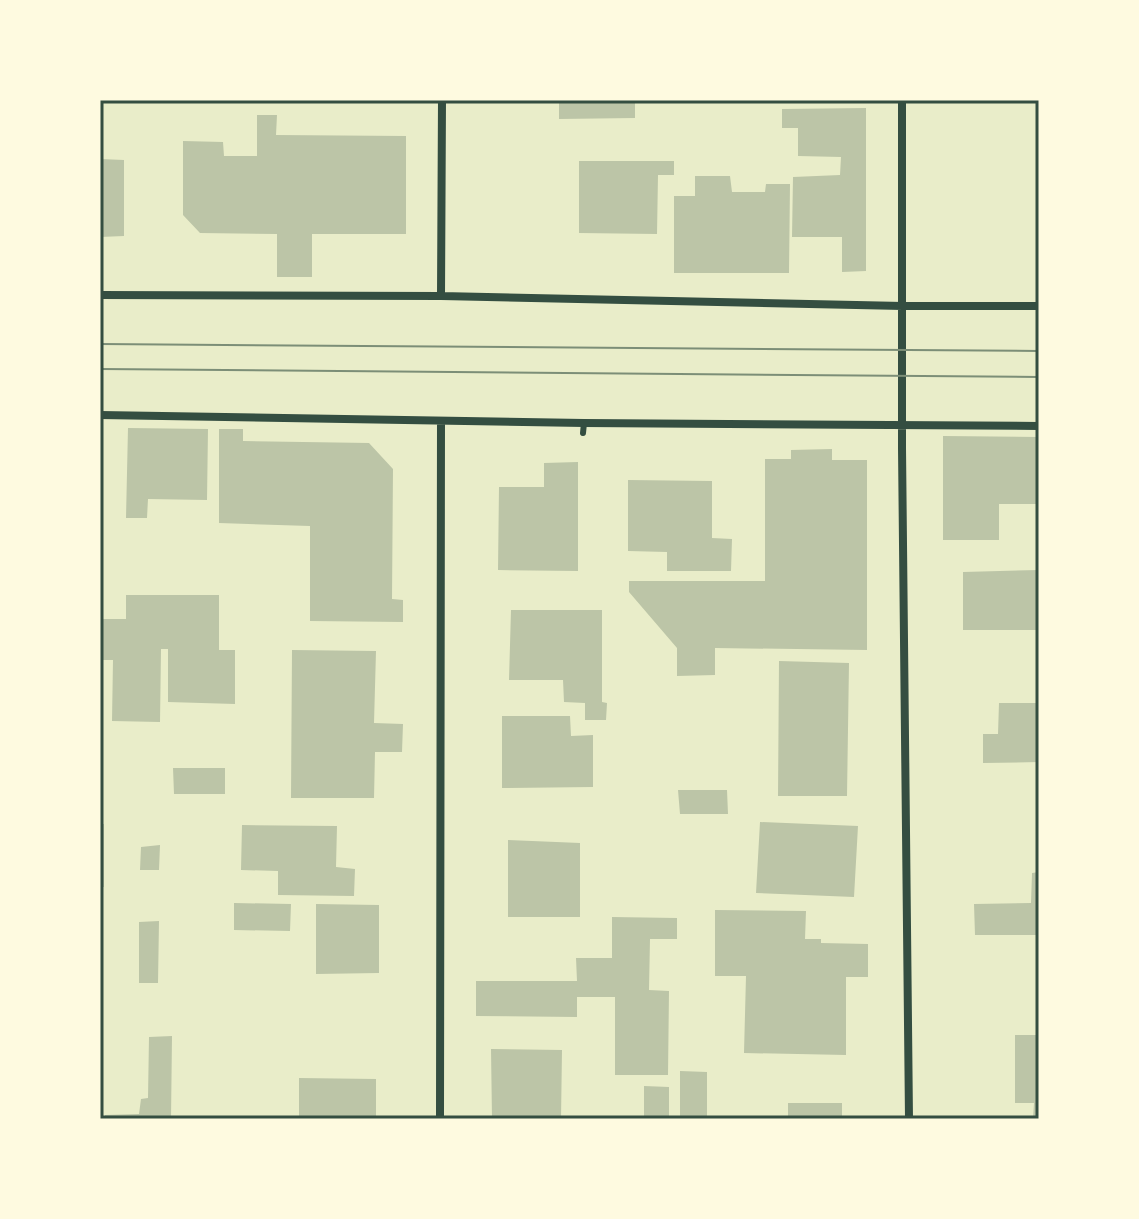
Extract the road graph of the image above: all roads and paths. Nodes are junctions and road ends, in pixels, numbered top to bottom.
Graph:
1 (442, 100) edge
2 (902, 100) edge
3 (100, 295) edge
4 (441, 296) junction
5 (903, 306) junction
6 (1039, 306) edge
7 (100, 415) edge
8 (441, 421) junction
9 (903, 426) junction
10 (1039, 426) edge
11 (440, 1119) edge
12 (909, 1119) edge

1 - 4 street
2 - 5 street
3 - 4 street
4 - 5 street
5 - 6 street
5 - 9 street
7 - 8 street
8 - 9 street
8 - 11 street
9 - 10 street
9 - 12 street

